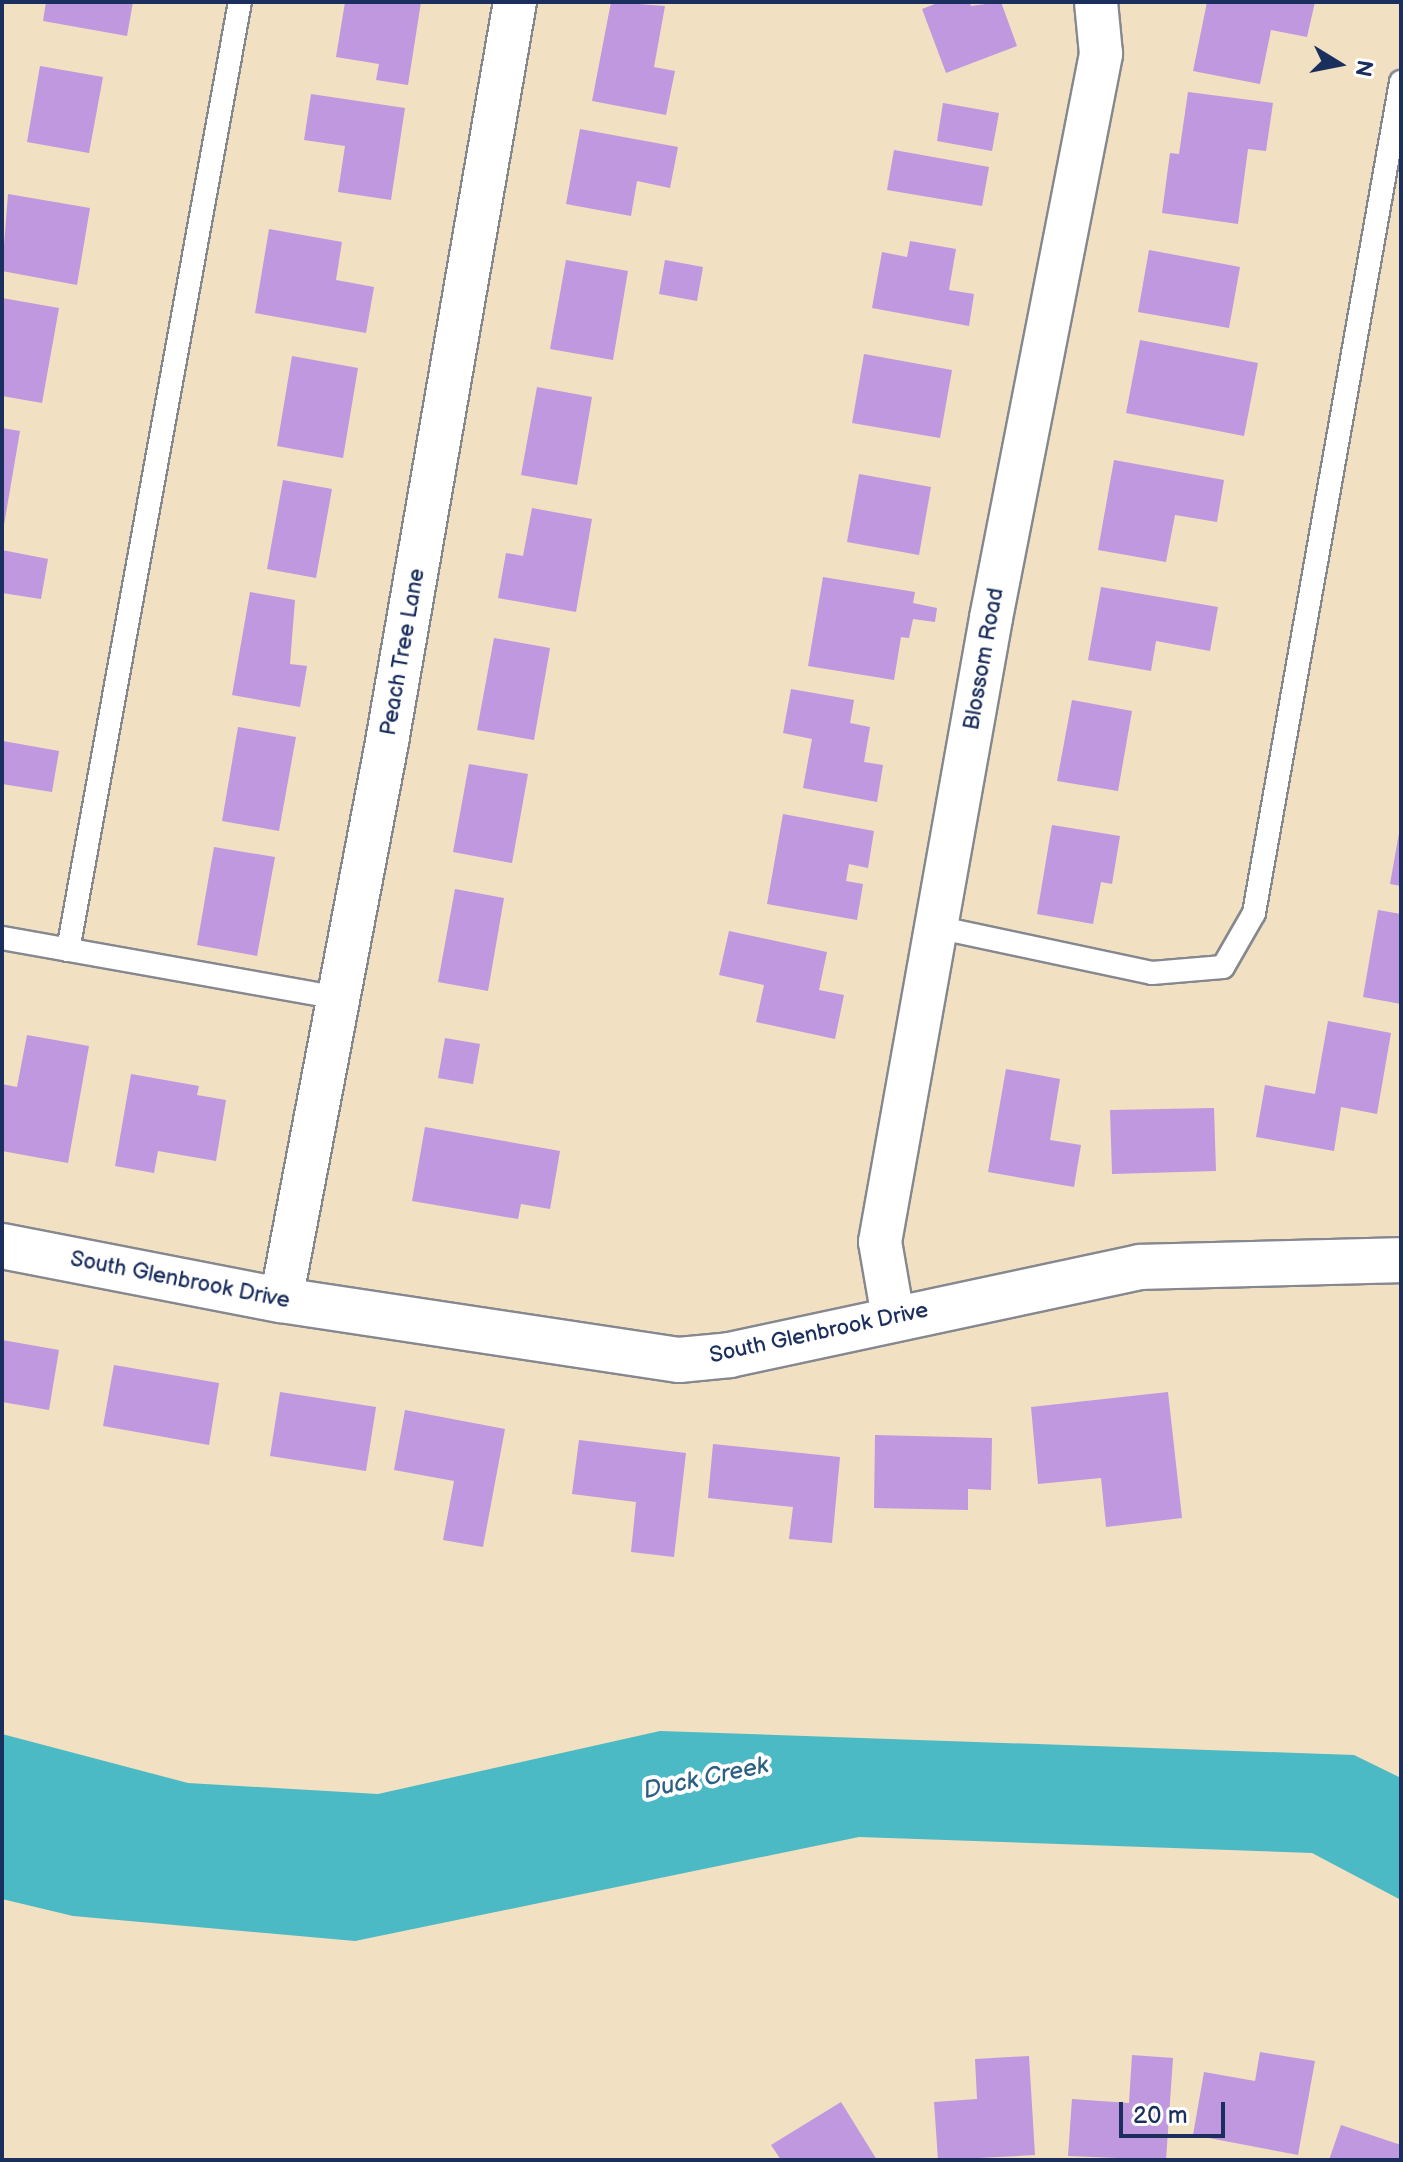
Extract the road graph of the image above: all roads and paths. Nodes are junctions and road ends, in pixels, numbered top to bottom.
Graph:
1 (240, 2) edge
2 (515, 2) edge
3 (1096, 2) edge
4 (1401, 82) edge
5 (936, 927) junction
6 (2, 938) edge
7 (68, 950) junction
8 (339, 998) junction
9 (2, 1246) edge
10 (1400, 1259) edge
11 (281, 1300) junction
12 (893, 1317) junction

1 - 7 lane
2 - 8 street, Peach Tree Lane
3 - 5 street, Blossom Road
4 - 5 lane
5 - 12 street, Blossom Road
6 - 7 lane
7 - 8 lane
8 - 11 street, Peach Tree Lane
9 - 11 street, South Glenbrook Drive
10 - 12 street, South Glenbrook Drive
11 - 12 street, South Glenbrook Drive

